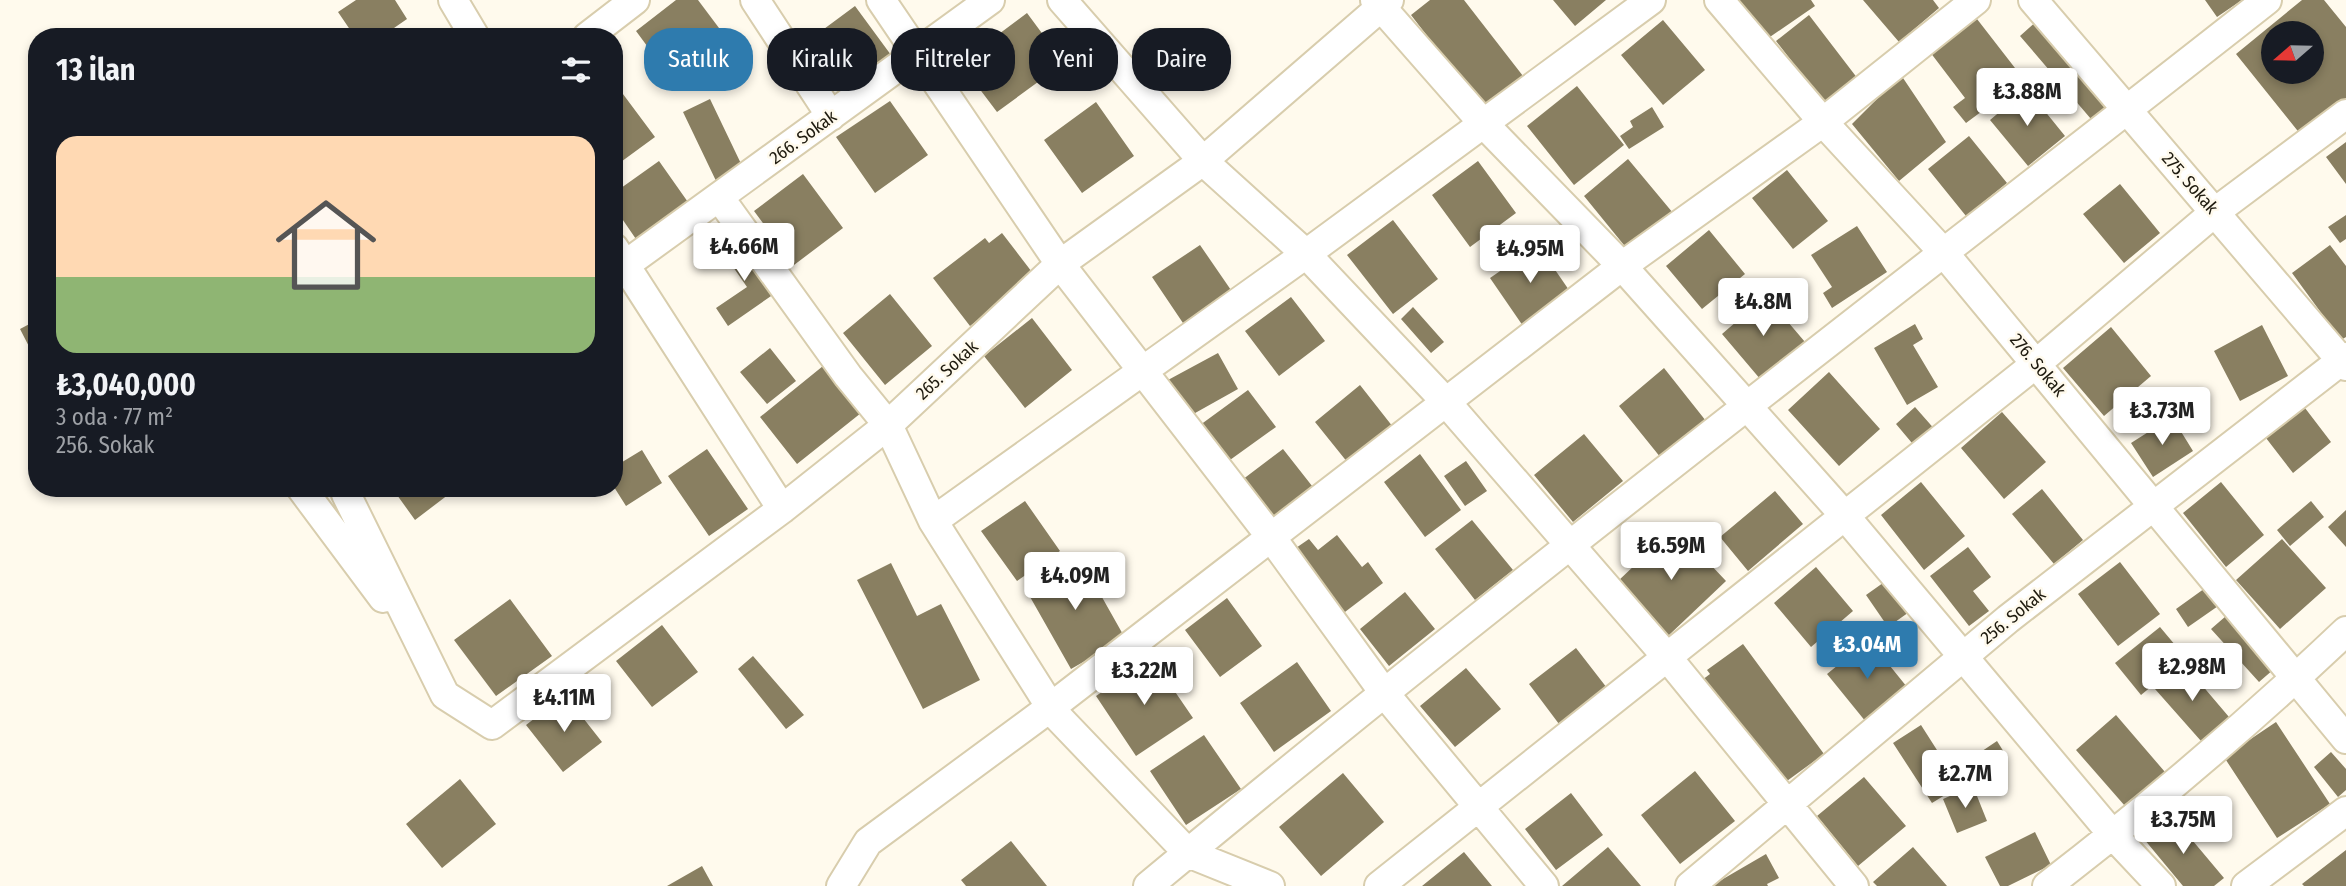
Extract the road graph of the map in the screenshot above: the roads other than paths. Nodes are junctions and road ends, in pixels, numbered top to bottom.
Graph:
1 (453, 0) edge
2 (635, 0) edge
3 (755, 0) edge
4 (881, 0) edge
5 (990, 0) edge
6 (1062, 0) edge
7 (1651, 0) edge
8 (1719, 0) edge
9 (1976, 0) edge
10 (2033, 0) edge
11 (2267, 0) edge
12 (1382, 2) edge
13 (470, 28) edge
14 (599, 28) edge
15 (901, 28) edge
16 (952, 28) edge
17 (891, 72) edge
18 (945, 91) edge
19 (2127, 110) junction
20 (2346, 114) edge
21 (831, 116) junction
22 (1823, 122) junction
23 (1483, 123) junction
24 (1203, 161) junction
25 (719, 197) junction
26 (2215, 212) junction
27 (1944, 253) junction
28 (1306, 254) junction
29 (623, 259) edge
30 (1060, 264) junction
31 (1622, 266) junction
32 (623, 270) edge
33 (2345, 361) edge
34 (2037, 363) junction
35 (1143, 370) junction
36 (1446, 402) junction
37 (1746, 406) junction
38 (888, 425) junction
39 (308, 497) edge
40 (347, 497) edge
41 (2155, 505) junction
42 (782, 509) junction
43 (1845, 516) junction
44 (933, 521) junction
45 (1271, 537) junction
46 (1571, 546) junction
47 (2346, 631) edge
48 (425, 654) junction
49 (1667, 657) junction
50 (1963, 657) junction
51 (2297, 677) junction
52 (1385, 694) junction
53 (1051, 707) junction
54 (2346, 739) edge
55 (1788, 804) junction
56 (1478, 807) junction
57 (2346, 810) edge
58 (2113, 835) junction
59 (1188, 853) junction
60 (842, 886) edge
61 (1148, 886) edge
62 (1270, 886) edge
63 (1379, 886) edge
64 (1544, 886) edge
65 (1690, 886) edge
66 (1854, 886) edge
67 (2047, 886) edge
68 (2161, 886) edge
69 (2246, 886) edge

1 - 13 street
2 - 14 street
3 - 21 street
4 - 15 street
5 - 16 street, 266. Sokak
6 - 24 street
7 - 23 street
8 - 22 street, 276. Sokak
9 - 22 street
10 - 19 street, 275. Sokak
11 - 19 street
12 - 23 street
12 - 24 street, 265. Sokak
17 - 21 street, 266. Sokak
18 - 30 street
19 - 26 street, 275. Sokak
19 - 27 street
20 - 26 street
21 - 25 street, 266. Sokak
22 - 27 street, 276. Sokak
22 - 31 street
23 - 28 street
23 - 31 street
24 - 28 street
24 - 30 street, 265. Sokak
25 - 29 street, 266. Sokak
25 - 38 street
26 - 33 street, 275. Sokak
26 - 34 street
27 - 34 street, 276. Sokak
27 - 37 street
28 - 35 street
28 - 36 street
30 - 35 street
30 - 38 street, 265. Sokak
31 - 36 street
31 - 37 street
32 - 42 street
33 - 41 street, 256. Sokak
34 - 41 street, 276. Sokak
34 - 43 street
35 - 44 street
35 - 45 street
36 - 45 street
36 - 46 street
37 - 43 street
37 - 46 street
38 - 42 street, 265. Sokak
38 - 44 street
39 - 48 street
40 - 48 street
41 - 50 street, 256. Sokak
41 - 51 street, 276. Sokak
42 - 48 street, 265. Sokak
43 - 49 street
43 - 50 street
44 - 53 street
45 - 52 street
45 - 53 street
46 - 49 street
46 - 52 street
47 - 51 street
49 - 55 street
49 - 56 street
50 - 55 street, 256. Sokak
50 - 58 street
51 - 54 street, 276. Sokak
51 - 58 street
52 - 56 street
52 - 59 street
53 - 59 street
53 - 60 street
55 - 65 street, 256. Sokak
55 - 66 street
56 - 63 street
56 - 64 street
57 - 69 street
58 - 67 street
58 - 68 street
59 - 61 street
59 - 62 street

